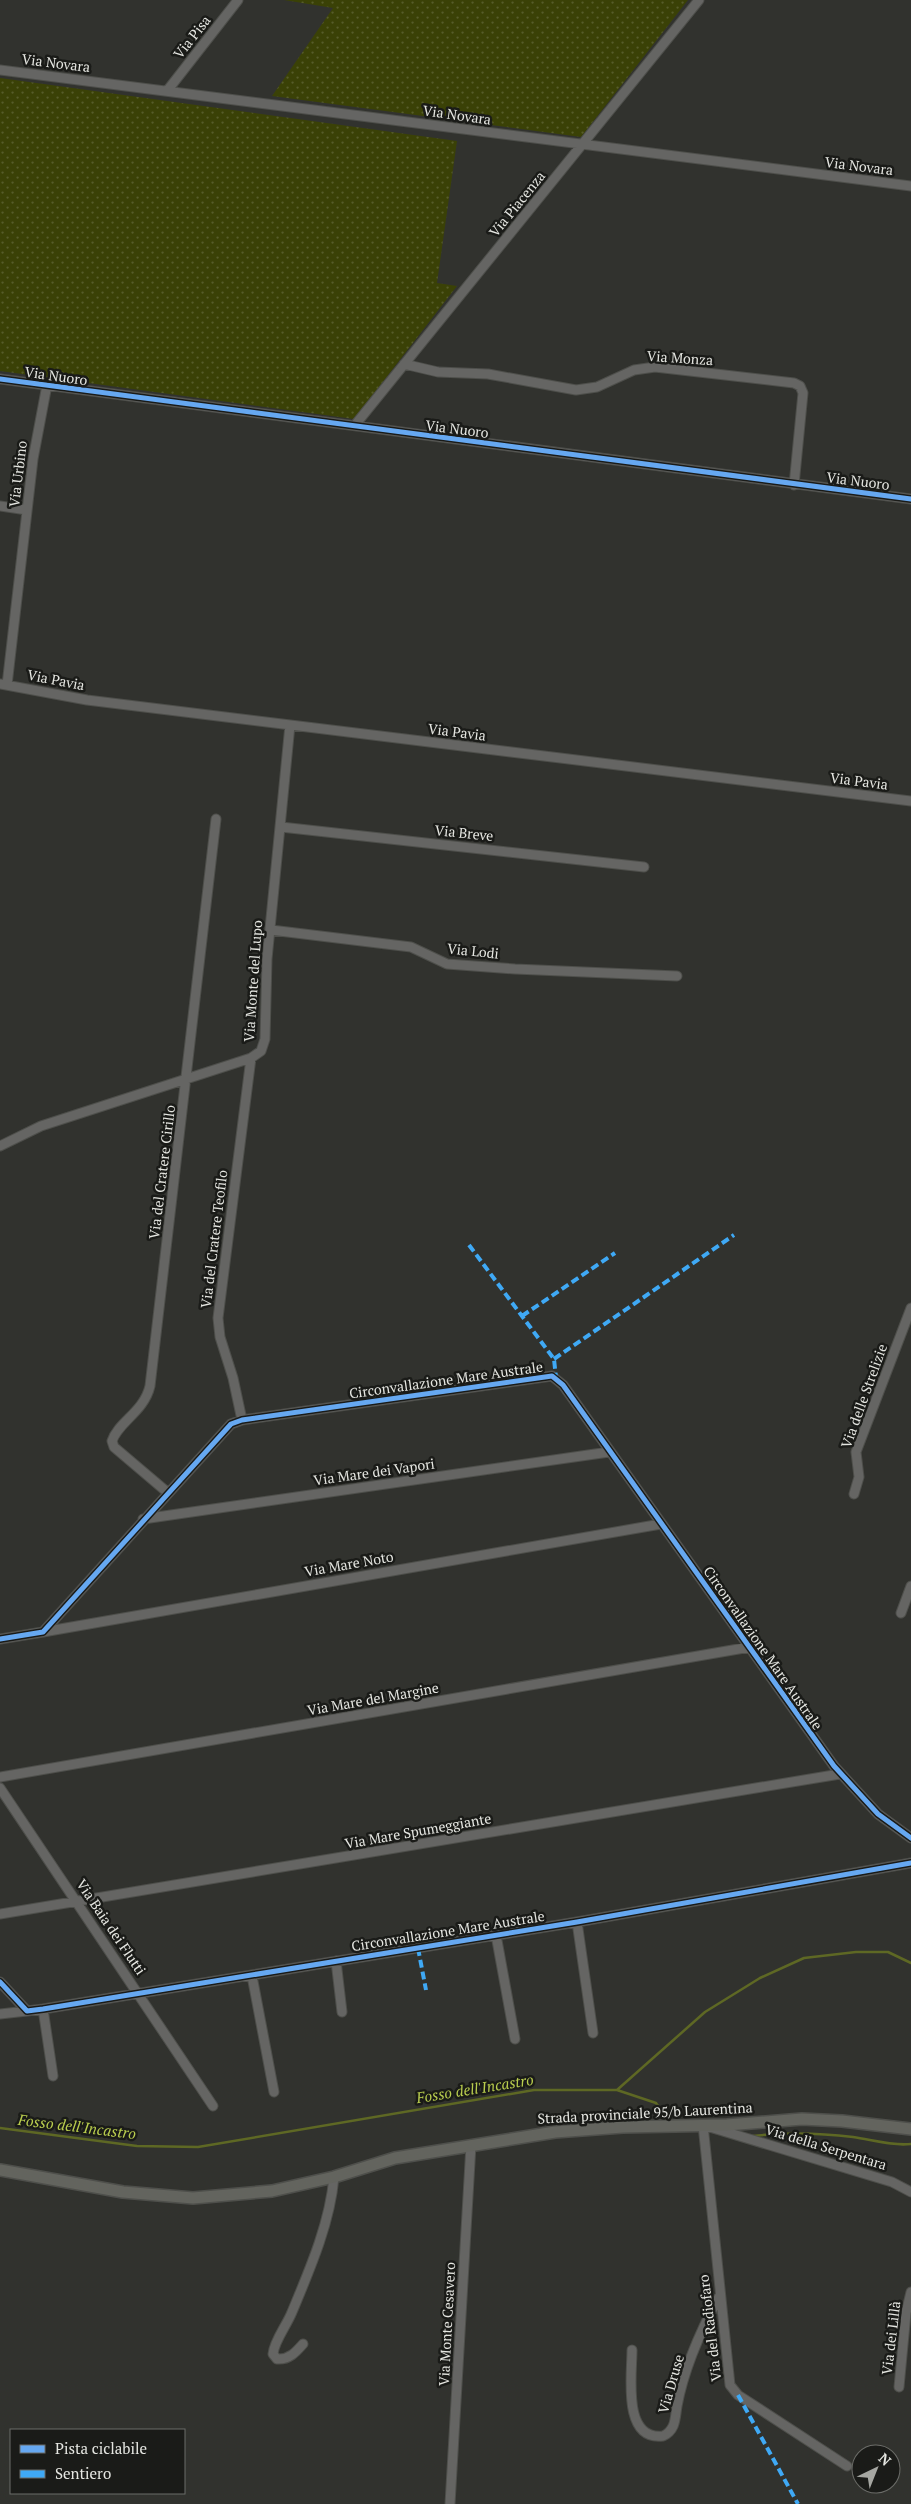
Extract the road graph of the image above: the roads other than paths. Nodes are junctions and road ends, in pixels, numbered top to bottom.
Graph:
1 (238, 0) edge
2 (699, 0) edge
3 (0, 70) edge
4 (167, 91) junction
5 (582, 146) junction
6 (911, 186) edge
7 (404, 364) junction
8 (0, 379) edge
9 (47, 386) junction
10 (355, 425) junction
11 (794, 485) junction
12 (911, 499) edge
13 (0, 506) edge
14 (27, 510) junction
15 (4, 685) edge
16 (290, 726) junction
17 (910, 799) edge
18 (216, 819) dead end
19 (281, 827) junction
20 (644, 867) dead end
21 (270, 930) junction
22 (677, 976) dead end
23 (251, 1058) junction
24 (187, 1078) junction
25 (0, 1146) edge
26 (911, 1308) edge
27 (242, 1420) junction
28 (609, 1452) junction
29 (167, 1492) junction
30 (854, 1494) dead end
31 (144, 1519) junction
32 (661, 1524) junction
33 (911, 1586) edge
34 (901, 1613) dead end
35 (43, 1632) junction
36 (0, 1639) edge
37 (750, 1648) junction
38 (840, 1774) junction
39 (0, 1777) edge
40 (0, 1788) edge
41 (911, 1838) edge
42 (911, 1863) edge
43 (78, 1902) junction
44 (0, 1914) edge
45 (577, 1922) junction
46 (496, 1935) junction
47 (336, 1962) junction
48 (252, 1976) junction
49 (0, 1982) edge
50 (139, 1994) junction
51 (43, 2009) junction
52 (27, 2010) junction
53 (342, 2012) dead end
54 (0, 2014) edge
55 (593, 2032) dead end
56 (515, 2038) dead end
57 (53, 2076) dead end
58 (274, 2092) dead end
59 (213, 2106) dead end
60 (703, 2125) junction
61 (911, 2128) edge
62 (471, 2145) junction
63 (0, 2170) edge
64 (334, 2177) junction
65 (911, 2192) edge
66 (911, 2292) edge
67 (720, 2296) junction
68 (303, 2344) dead end
69 (632, 2350) dead end
70 (899, 2387) dead end
71 (847, 2466) dead end
72 (450, 2504) edge

1 - 4 street, Via Pisa
2 - 5 street, Via Piacenza
3 - 4 street, Via Novara
4 - 5 street, Via Novara
5 - 6 street, Via Novara
5 - 7 street, Via Piacenza
7 - 10 street, Via Piacenza
7 - 11 street, Via Monza
8 - 9 street, Via Nuoro
9 - 10 street, Via Nuoro
9 - 14 street, Via Urbino
10 - 11 street, Via Nuoro
11 - 12 street, Via Nuoro
13 - 14 street
14 - 15 street, Via Urbino
15 - 16 street, Via Pavia
16 - 17 street, Via Pavia
16 - 19 street, Via Monte del Lupo
18 - 24 street, Via del Cratere Cirillo
19 - 20 street, Via Breve
19 - 21 street, Via Monte del Lupo
21 - 22 street, Via Lodi
21 - 23 street, Via Monte del Lupo
23 - 24 street, Via Monte del Lupo
23 - 27 street, Via del Cratere Teofilo
24 - 25 street, Via Monte del Lupo
24 - 29 street, Via del Cratere Cirillo
26 - 30 street, Via delle Strelizie
27 - 28 street, Circonvallazione Mare Australe
27 - 29 street, Circonvallazione Mare Australe
28 - 31 street, Via Mare dei Vapori
28 - 32 street, Circonvallazione Mare Australe
29 - 31 street, Circonvallazione Mare Australe
31 - 35 street, Circonvallazione Mare Australe
32 - 35 street, Via Mare Noto
32 - 37 street, Circonvallazione Mare Australe
33 - 34 street
35 - 36 street
37 - 38 street, Circonvallazione Mare Australe
37 - 39 street, Via Mare del Margine
38 - 41 street, Circonvallazione Mare Australe
38 - 43 street, Via Mare Spumeggiante
40 - 43 street, Via Baia dei Flutti
42 - 45 street, Circonvallazione Mare Australe
43 - 44 street, Via Mare Spumeggiante
43 - 50 street, Via Baia dei Flutti
45 - 46 street, Circonvallazione Mare Australe
45 - 55 street
46 - 47 street, Circonvallazione Mare Australe
46 - 56 street
47 - 48 street, Circonvallazione Mare Australe
47 - 53 street
48 - 50 street, Circonvallazione Mare Australe
48 - 58 street
49 - 52 street
50 - 51 street, Circonvallazione Mare Australe
50 - 59 street, Via Baia dei Flutti
51 - 52 street, Circonvallazione Mare Australe
51 - 57 street
52 - 54 street, Circonvallazione Mare Australe
60 - 61 main road, Strada provinciale 95/b Laurentina
60 - 62 main road, Strada provinciale 95/b Laurentina
60 - 65 street, Via della Serpentara
60 - 67 street, Via del Radiofaro
62 - 64 main road, Strada provinciale 95/b Laurentina
62 - 72 street, Via Monte Cesavero
63 - 64 main road, Strada provinciale 95/b Laurentina
64 - 68 street
66 - 70 street, Via dei Lillà
67 - 69 street, Via Druse
67 - 71 street, Via del Radiofaro

